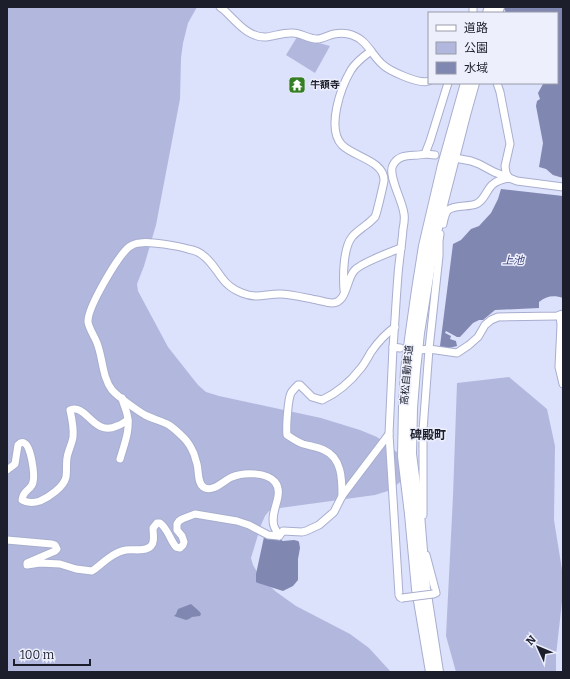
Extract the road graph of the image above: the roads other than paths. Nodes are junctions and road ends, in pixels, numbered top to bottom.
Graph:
1 (220, 7) edge
2 (499, 7) edge
3 (491, 11) edge
4 (371, 51) junction
5 (428, 82) edge
6 (448, 84) edge
7 (466, 84) edge
8 (474, 84) edge
9 (497, 84) edge
10 (425, 154) junction
11 (435, 155) dead end
12 (454, 158) dead end
13 (509, 178) junction
14 (563, 187) edge
15 (401, 248) junction
16 (344, 296) junction
17 (562, 315) edge
18 (394, 326) junction
19 (430, 349) junction
20 (420, 350) dead end
21 (563, 384) edge
22 (122, 398) junction
23 (128, 420) junction
24 (389, 434) junction
25 (120, 459) dead end
26 (7, 470) edge
27 (342, 496) junction
28 (280, 536) junction
29 (7, 540) edge
30 (431, 672) edge
31 (438, 672) edge

1 - 4 street
2 - 3 highway
4 - 5 street
4 - 16 street
6 - 10 street
7 - 30 highway, 高松自動車道
8 - 31 highway, 高松自動車道
9 - 13 street
10 - 11 street
10 - 15 street
12 - 13 street
13 - 14 street
13 - 19 street
15 - 16 street
15 - 18 street
16 - 22 street
17 - 19 street
17 - 21 street
18 - 24 street
18 - 27 street
19 - 20 street
19 - 24 street, bridge
22 - 23 street
22 - 28 street
23 - 25 street
23 - 26 street
24 - 27 street
27 - 28 street
28 - 29 street

